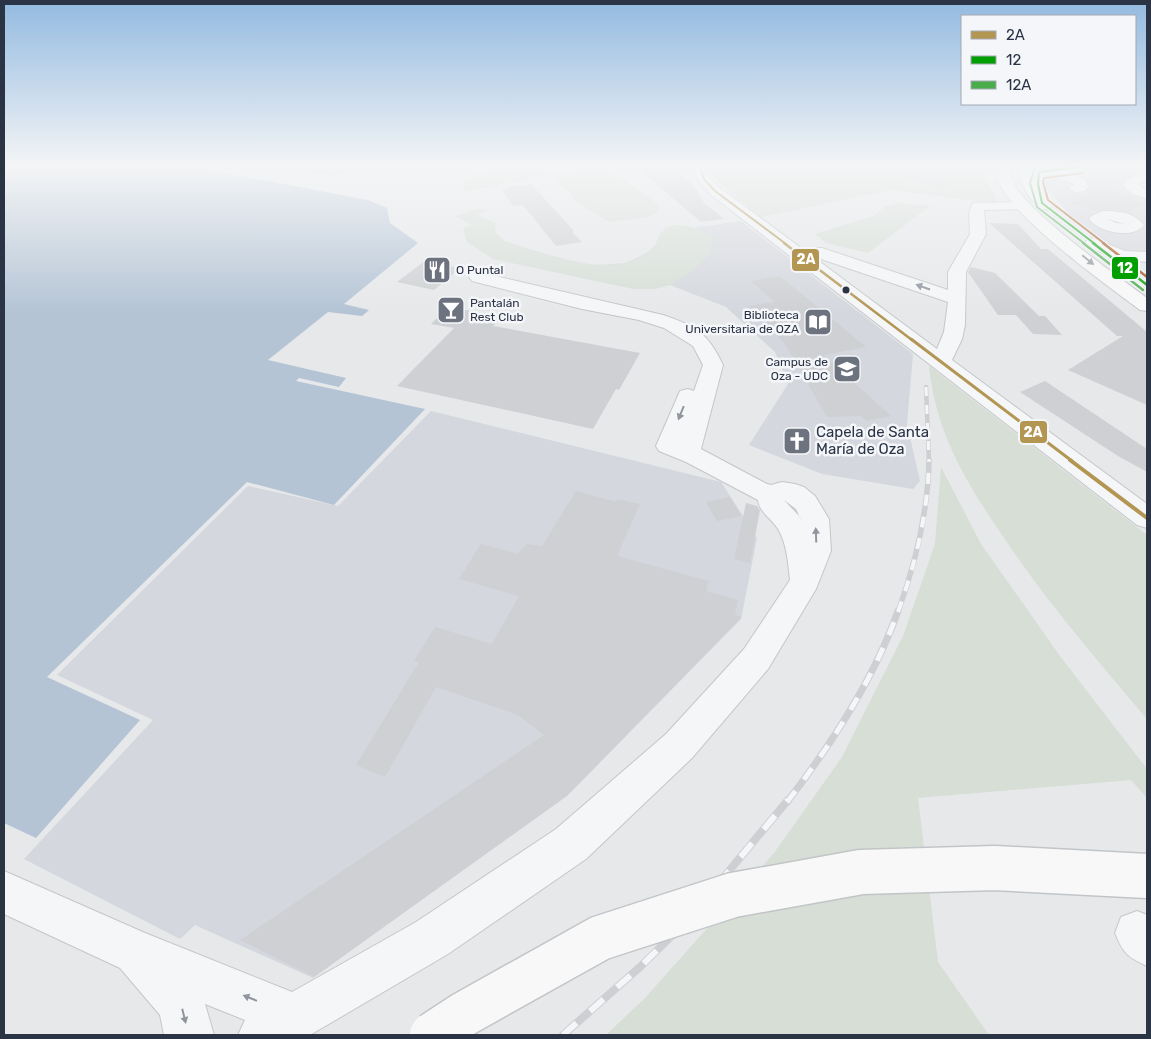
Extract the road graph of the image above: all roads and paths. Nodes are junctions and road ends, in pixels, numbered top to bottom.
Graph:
1 (749, 215) edge
2 (976, 215) edge
3 (1036, 215) edge
4 (1058, 215) edge
5 (1132, 228) dead end
6 (1147, 236) edge
7 (1093, 243) joint
8 (1147, 251) edge
9 (798, 253) junction
10 (1147, 257) edge
11 (1125, 259) junction
12 (1147, 266) edge
13 (1106, 274) junction
14 (478, 277) dead end
15 (1147, 285) edge
16 (957, 299) junction
17 (1147, 306) edge
18 (1147, 309) edge
19 (940, 362) junction
20 (1147, 518) edge
21 (1147, 876) edge
22 (4, 892) edge
23 (134, 951) junction
24 (279, 1026) edge
25 (189, 1035) edge
26 (432, 1035) edge

1 - 9 street
2 - 16 street
3 -> 13 main road
4 - 7 main road
5 - 6 street
7 - 11 street
8 - 10 street
16 -> 9 street
9 - 19 street
10 - 11 street
11 - 12 street
11 - 15 main road
13 - 17 main road
13 - 18 main road
14 - 24 street
16 - 19 street
19 - 20 street
21 - 26 main road, bridge
22 - 23 street
24 -> 23 street
23 -> 25 street

